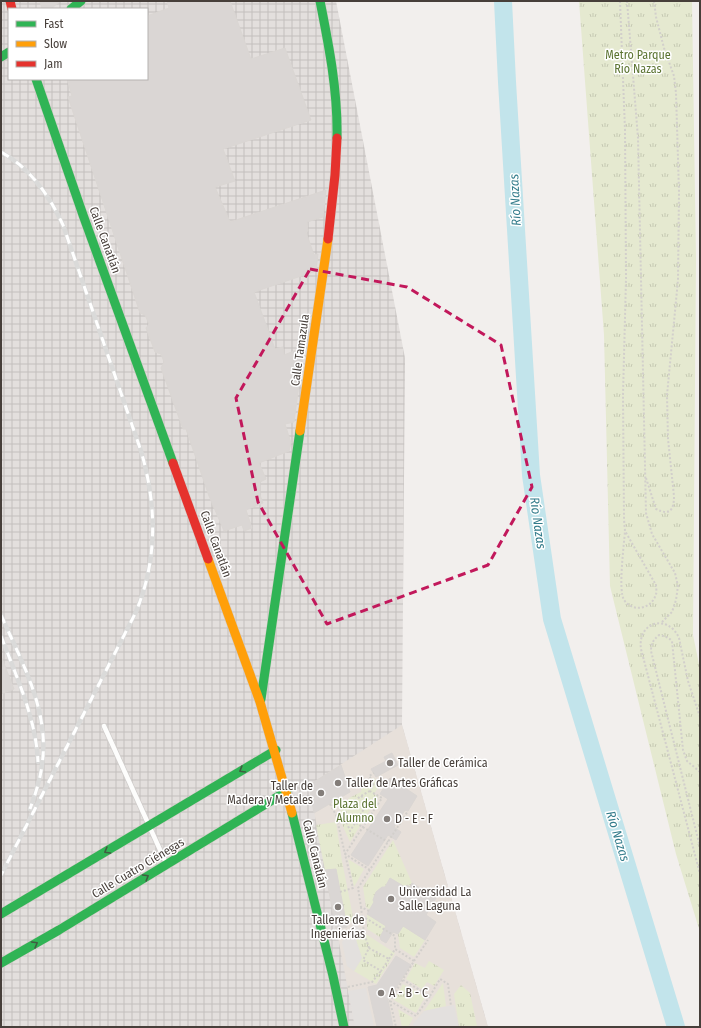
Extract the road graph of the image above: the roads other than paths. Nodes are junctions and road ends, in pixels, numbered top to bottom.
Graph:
1 (81, 1) edge
2 (320, 1) edge
3 (72, 8) edge
4 (36, 80) edge
5 (260, 702) junction
6 (104, 726) dead end
7 (276, 750) junction
8 (287, 791) junction
9 (149, 826) junction
10 (167, 864) junction
11 (1, 914) edge
12 (1, 964) edge
13 (344, 1027) edge

1 - 3 street
2 - 5 street, Calle Tamazula
4 - 5 street, Calle Canatlán
5 - 7 street, Calle Canatlán
6 - 9 lane
7 - 8 street, Calle Canatlán
7 -> 9 street
8 - 10 street, Calle Cuatro Ciénegas
8 - 13 street, Calle Canatlán
9 - 10 lane
9 -> 11 street
12 -> 10 street, Calle Cuatro Ciénegas

